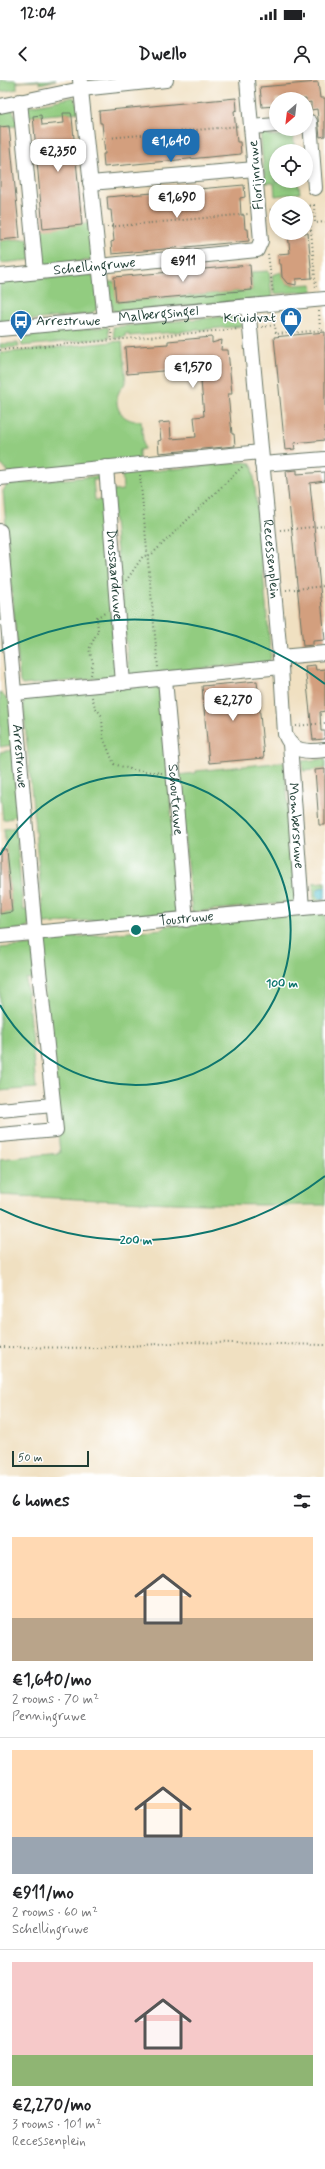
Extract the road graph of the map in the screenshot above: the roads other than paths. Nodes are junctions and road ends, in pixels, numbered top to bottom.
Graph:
1 (166, 80) edge
2 (247, 80) edge
3 (80, 84) edge
4 (20, 101) junction
5 (0, 106) edge
6 (269, 125) edge
7 (251, 126) junction
8 (311, 136) edge
9 (255, 168) junction
10 (90, 183) junction
11 (315, 188) dead end
12 (259, 247) joint
13 (99, 267) junction
14 (36, 272) junction
15 (0, 276) edge
16 (321, 300) edge
17 (248, 306) junction
18 (105, 320) junction
19 (0, 329) edge
20 (260, 456) junction
21 (325, 460) edge
22 (106, 467) junction
23 (0, 478) edge
24 (0, 531) edge
25 (325, 653) edge
26 (280, 662) junction
27 (162, 679) junction
28 (123, 683) junction
29 (16, 693) junction
30 (290, 744) junction
31 (325, 750) edge
32 (325, 906) edge
33 (302, 908) junction
34 (186, 920) junction
35 (35, 933) junction
36 (0, 936) edge
37 (53, 1106) junction
38 (0, 1110) edge
39 (0, 1135) edge

1 - 3 street
2 - 7 street, Florijnruwe
3 - 4 street
3 - 10 street
4 - 5 street
4 - 14 street
6 - 7 street, Florijnruwe
7 - 9 street, Florijnruwe
8 - 11 street
9 - 10 street
9 - 12 street, Florijnruwe
10 - 13 street
12 - 13 street, Schellingruwe
13 - 14 street, Schellingruwe
13 - 18 street
14 - 15 street, Schellingruwe
16 - 17 street, Malbergsingel
17 - 18 street, Malbergsingel
17 - 20 street, Recessenplein
18 - 19 street, Malbergsingel
20 - 21 street
20 - 22 street
20 - 26 street, Recessenplein
22 - 23 street
22 - 28 street, Drossaardruwe
24 - 29 street, Arrestruwe
25 - 26 street
26 - 27 street
26 - 30 street, Recessenplein
27 - 28 street
27 - 34 street, Schoutruwe
28 - 29 street
29 - 35 street, Arrestruwe
30 - 31 street
30 - 33 street, Mombersruwe
32 - 33 street, Toustruwe
33 - 34 street, Toustruwe
34 - 35 street, Toustruwe
35 - 36 street, Toustruwe
35 - 37 street, Arrestruwe
37 - 38 street
37 - 39 street, Arrestruwe

